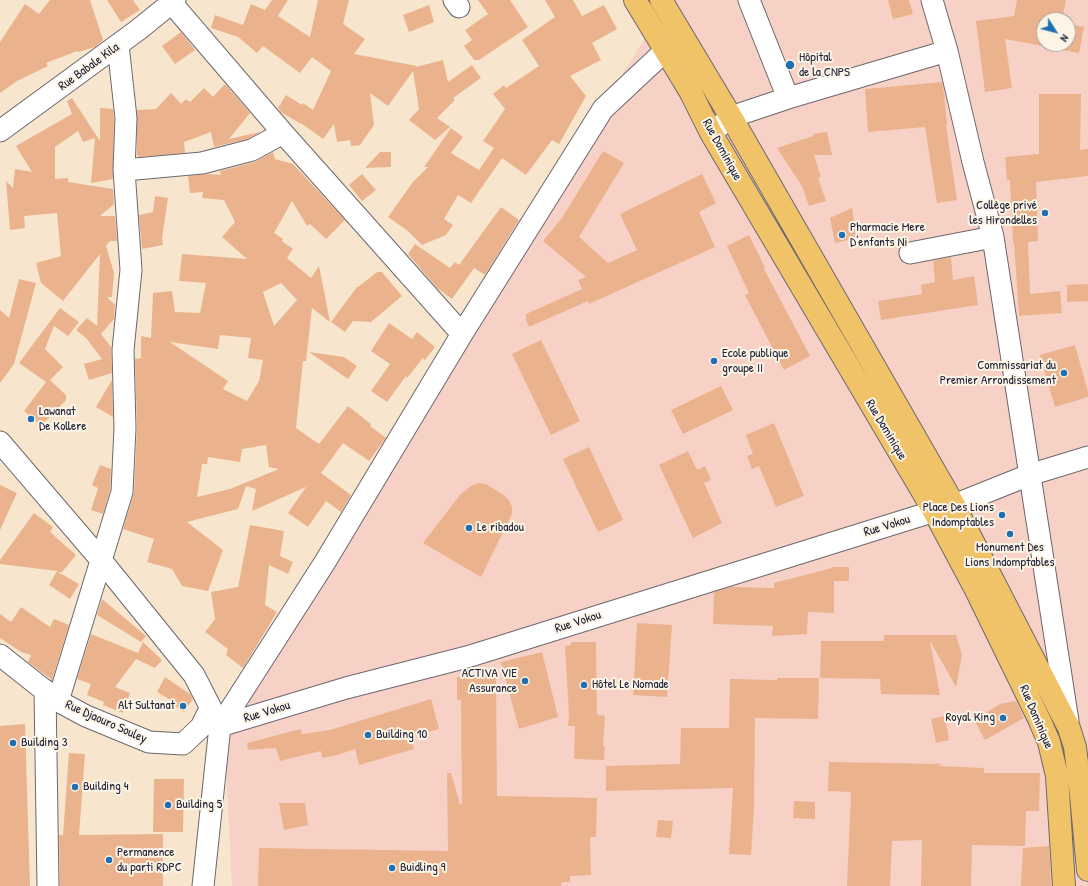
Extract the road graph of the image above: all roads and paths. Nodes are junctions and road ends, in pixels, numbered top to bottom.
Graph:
1 (636, 0) edge
2 (661, 0) edge
3 (749, 0) edge
4 (932, 0) edge
5 (172, 1) edge
6 (684, 38) junction
7 (118, 45) junction
8 (666, 50) junction
9 (947, 51) junction
10 (788, 98) junction
11 (731, 117) junction
12 (0, 131) edge
13 (283, 133) junction
14 (711, 133) junction
15 (124, 170) junction
16 (993, 237) junction
17 (910, 253) dead end
18 (462, 334) junction
19 (0, 442) edge
20 (1088, 457) edge
21 (1029, 474) junction
22 (944, 508) junction
23 (101, 560) junction
24 (0, 655) edge
25 (1032, 656) junction
26 (1013, 665) junction
27 (51, 696) junction
28 (215, 717) junction
29 (1069, 728) junction
30 (1088, 870) edge
31 (48, 886) edge
32 (203, 886) edge
33 (1064, 886) edge

1 - 8 main road, Rue Dominique
2 - 6 main road, Rue Dominique
3 - 10 street
4 - 9 street
5 - 7 street, Rue Babale Kila
5 - 13 street
6 - 8 street, Rue Djaouro Souley
6 - 11 main road, Rue Dominique
7 - 12 street, Rue Babale Kila
7 - 15 street
8 - 14 main road, Rue Dominique
8 - 18 street, Rue Djaouro Souley
9 - 10 street
9 - 16 street
10 - 11 street
11 - 14 street
11 - 22 main road, Rue Dominique
13 - 15 street
13 - 18 street
14 - 22 main road, Rue Dominique
15 - 23 street
16 - 17 street
16 - 21 street
18 - 28 street, Rue Djaouro Souley
19 - 23 street
20 - 21 street, Rue Vokou
21 - 22 street, Rue Vokou
21 - 29 street
22 - 25 main road, Rue Dominique
22 - 26 main road, Rue Dominique
22 - 28 street, Rue Vokou
23 - 27 street
23 - 28 street
24 - 27 street, Rue Djaouro Souley
25 - 26 main road
25 - 29 main road, Rue Dominique
26 - 33 main road, Rue Dominique
27 - 28 street, Rue Djaouro Souley
27 - 31 street
28 - 32 street
29 - 30 main road, Rue Dominique

